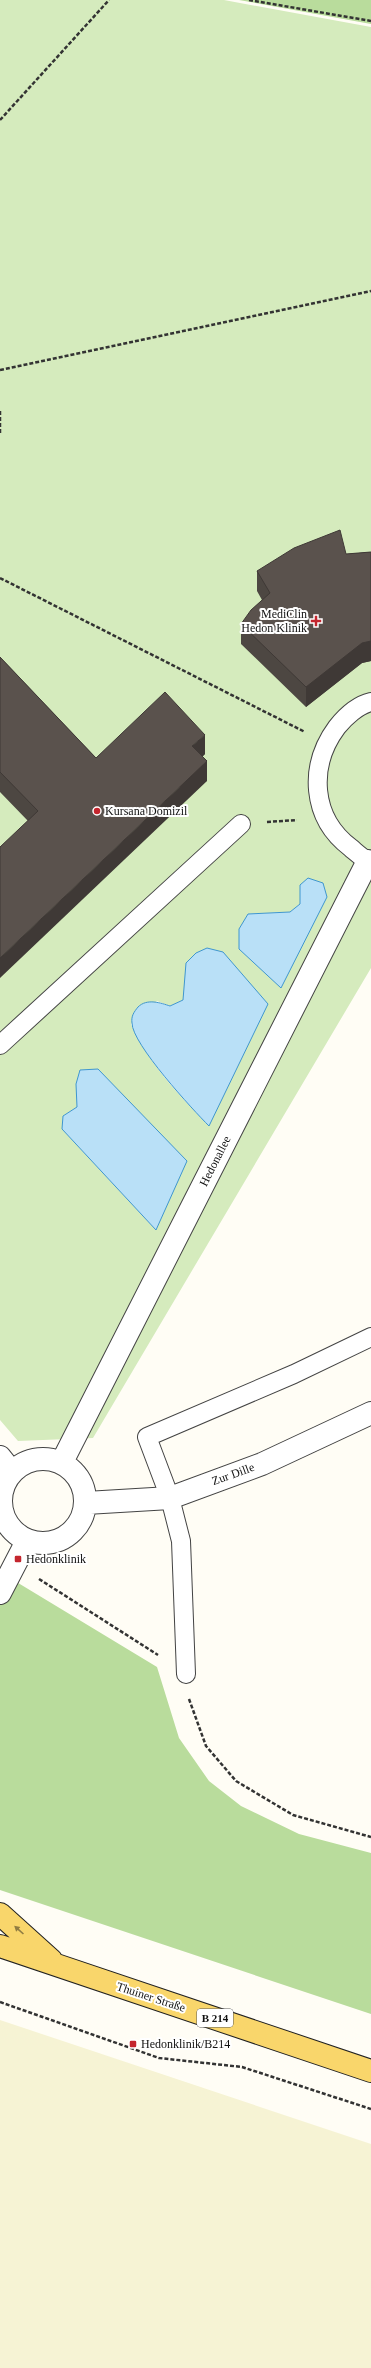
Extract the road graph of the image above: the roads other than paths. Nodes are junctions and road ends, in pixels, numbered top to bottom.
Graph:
1 (371, 702) edge
2 (241, 824) road end
3 (369, 861) edge
4 (0, 1045) edge
5 (371, 1337) edge
6 (371, 1413) edge
7 (62, 1462) junction
8 (6, 1465) edge
9 (170, 1498) junction
10 (86, 1503) junction
11 (27, 1541) junction
12 (0, 1593) edge
13 (186, 1674) road end
14 (0, 1914) edge
15 (0, 1946) edge
16 (58, 1966) junction
17 (371, 2071) edge

1 - 3 lane
2 - 4 lane
3 - 7 street, Hedonallee
5 - 9 lane
6 - 9 street, Zur Dille
7 - 8 street
7 - 10 street
8 - 11 street
9 - 10 street, Zur Dille
9 - 13 lane
10 - 11 street
11 - 12 street
16 -> 14 main road
15 - 16 main road, Thuiner Straße / B 214
16 - 17 main road, Thuiner Straße / B 214

